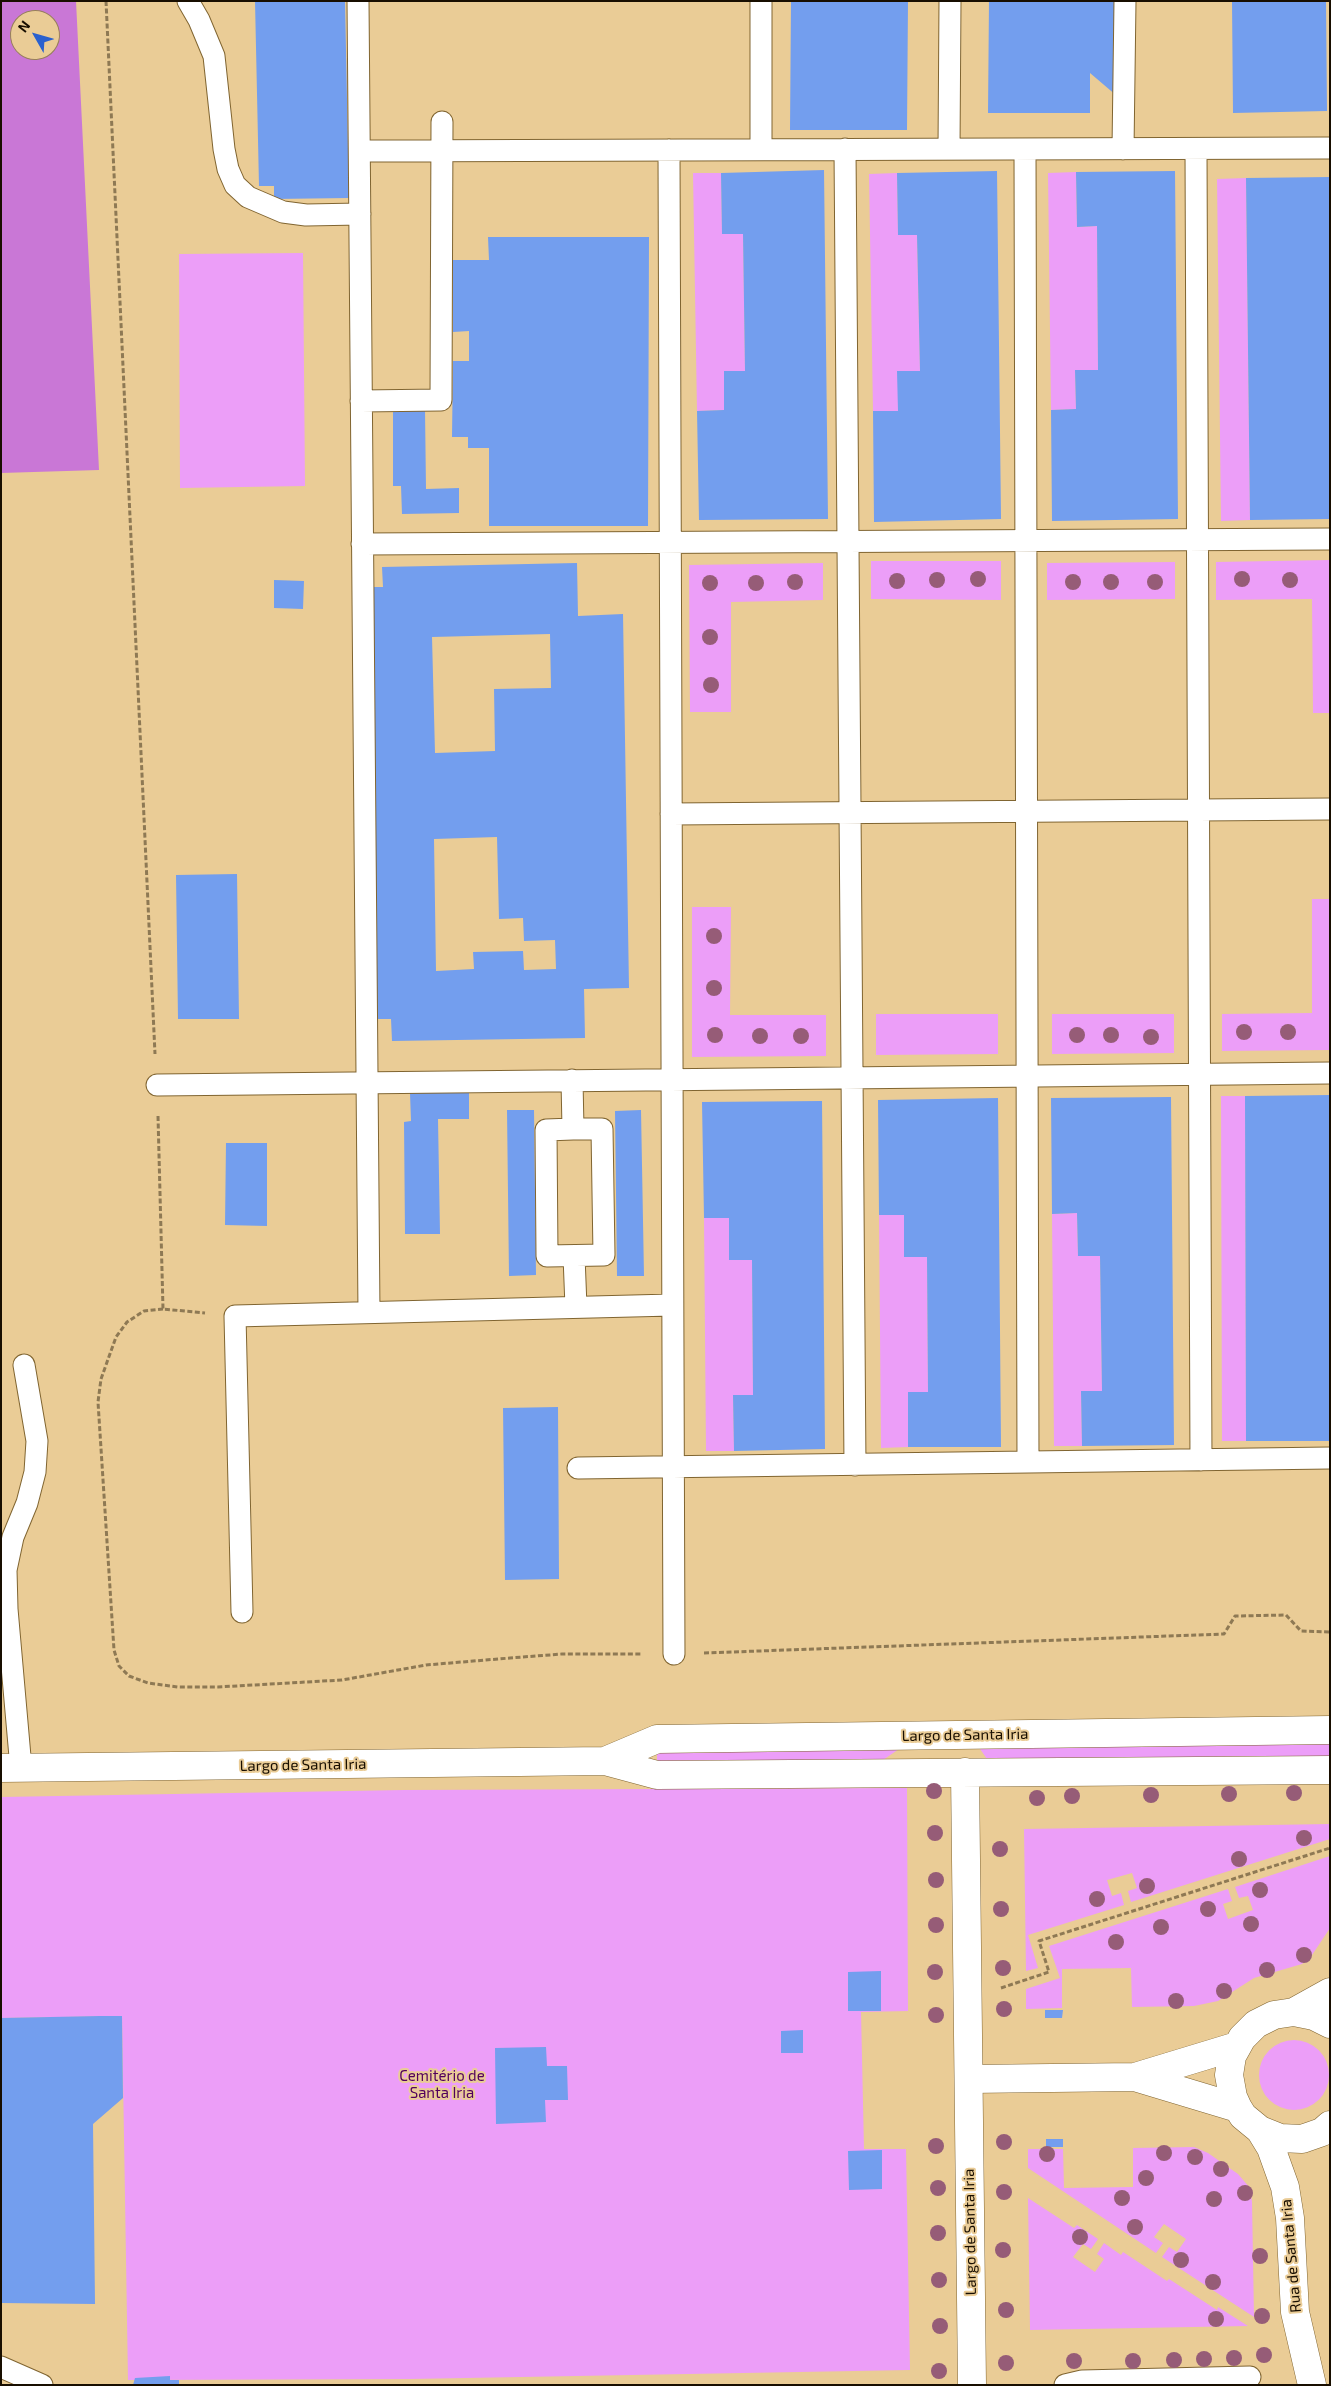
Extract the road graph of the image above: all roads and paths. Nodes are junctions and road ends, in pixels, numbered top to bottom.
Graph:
1 (106, 1) edge
2 (188, 1) edge
3 (358, 1) edge
4 (761, 1) edge
5 (950, 1) edge
6 (1125, 1) edge
7 (442, 122) dead end
8 (1330, 148) edge
9 (761, 149) junction
10 (845, 149) junction
11 (1025, 149) junction
12 (1123, 149) junction
13 (1196, 149) junction
14 (442, 150) junction
15 (669, 150) junction
16 (949, 150) junction
17 (360, 151) junction
18 (360, 214) junction
19 (361, 401) junction
20 (1330, 539) edge
21 (1197, 540) junction
22 (1026, 541) junction
23 (670, 542) junction
24 (849, 542) junction
25 (362, 544) junction
26 (1330, 809) edge
27 (1198, 810) junction
28 (1026, 812) junction
29 (851, 813) junction
30 (671, 814) junction
31 (1330, 1073) edge
32 (1199, 1074) junction
33 (1027, 1076) junction
34 (853, 1078) junction
35 (572, 1080) junction
36 (672, 1080) junction
37 (367, 1083) junction
38 (157, 1085) junction
39 (573, 1129) junction
40 (574, 1256) junction
41 (672, 1305) junction
42 (576, 1308) junction
43 (163, 1309) junction
44 (369, 1312) junction
45 (236, 1316) junction
46 (24, 1365) dead end
47 (1330, 1458) edge
48 (1201, 1460) junction
49 (1028, 1462) junction
50 (855, 1465) junction
51 (672, 1467) junction
52 (578, 1468) dead end
53 (242, 1612) dead end
54 (1330, 1632) edge
55 (674, 1654) junction
56 (6, 1656) edge
57 (1330, 1730) edge
58 (605, 1761) junction
59 (11, 1768) edge
60 (1330, 1770) edge
61 (965, 1772) junction
62 (1330, 1848) edge
63 (997, 1989) dead end
64 (1330, 1992) edge
65 (1294, 2012) junction
66 (1330, 2024) edge
67 (1238, 2046) junction
68 (1135, 2077) junction
69 (969, 2079) junction
70 (1238, 2108) junction
71 (1330, 2125) edge
72 (1260, 2130) junction
73 (1, 2367) edge
74 (1250, 2377) dead end
75 (42, 2385) edge
76 (972, 2385) edge
77 (1065, 2385) edge
78 (1312, 2385) edge

1 - 38 path
2 - 18 lane
3 - 17 lane
4 - 9 lane
5 - 16 lane
6 - 12 lane
7 - 14 lane
8 - 13 lane
9 - 10 lane
9 - 15 lane
10 - 16 lane
10 - 24 lane
11 - 12 lane
11 - 16 lane
11 - 22 lane
12 - 13 lane
13 - 21 lane
14 - 15 lane
14 - 17 lane
14 - 19 lane
15 - 23 lane
17 - 18 lane
18 - 19 lane
19 - 25 lane
20 - 21 lane
21 - 22 lane
21 - 27 lane
22 - 24 lane
22 - 28 lane
23 - 24 lane
23 - 25 lane
23 - 30 lane
24 - 29 lane
25 - 37 lane
26 - 27 lane
27 - 28 lane
27 - 32 lane
28 - 29 lane
28 - 33 lane
29 - 30 lane
29 - 34 lane
30 - 36 lane
31 - 32 lane
32 - 33 lane
32 - 48 lane
33 - 34 lane
33 - 49 lane
34 - 36 lane
34 - 50 lane
35 - 36 lane
35 - 37 lane
35 - 39 lane
36 - 41 lane
37 - 38 lane
37 - 44 lane
38 - 43 path
39 - 40 lane
39 - 40 lane
40 - 42 lane
41 - 42 lane
41 - 51 lane
42 - 44 lane
43 - 45 path
43 - 55 path
44 - 45 lane
45 - 53 lane
46 - 56 lane
47 - 48 lane
48 - 49 lane
49 - 50 lane
50 - 51 lane
51 - 52 lane
51 - 55 lane
54 - 55 path
56 - 59 lane
57 - 58 street, Largo de Santa Iria
58 - 59 street, Largo de Santa Iria
58 - 61 street, Largo de Santa Iria
60 - 61 street, Largo de Santa Iria
61 - 69 street, Largo de Santa Iria
62 - 63 path
64 - 65 street
65 - 66 street
65 - 67 street
67 - 68 street
67 - 70 street
68 - 69 street
68 - 70 street
69 - 76 street, Largo de Santa Iria
70 - 72 street
71 - 72 street
72 - 78 street, Rua de Santa Iria
73 - 75 lane
74 - 77 lane

